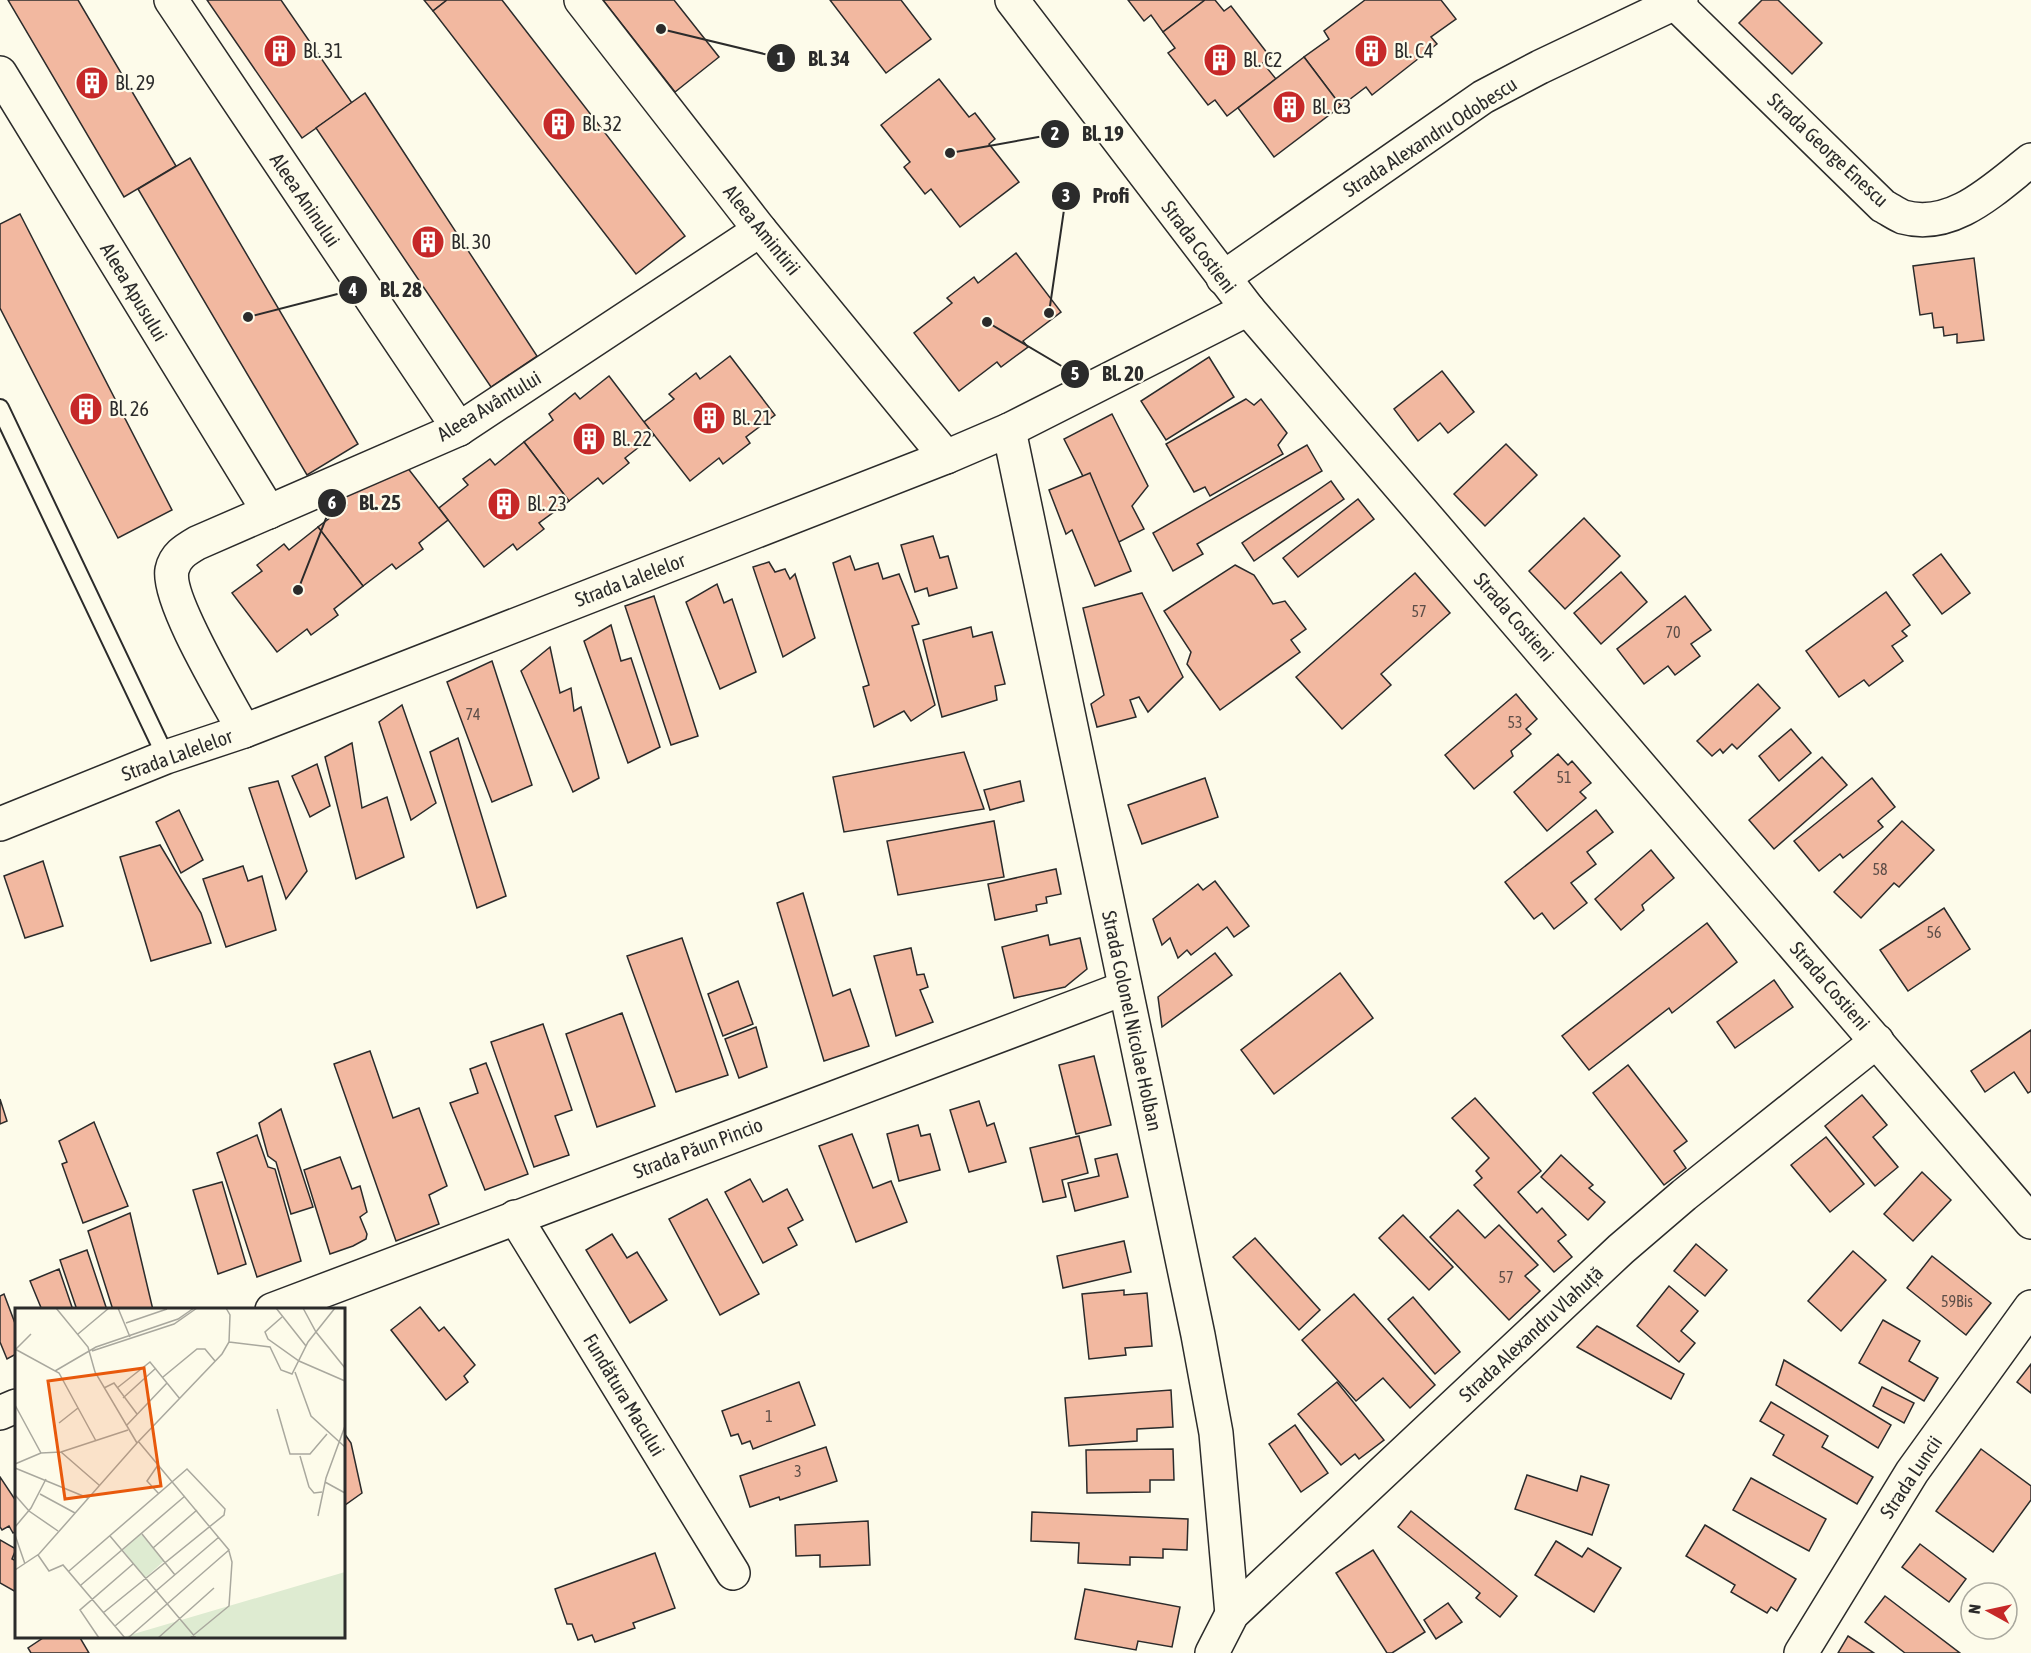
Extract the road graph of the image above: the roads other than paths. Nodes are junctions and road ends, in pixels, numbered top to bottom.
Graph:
1 (171, 0) edge
2 (581, 0) edge
3 (1012, 0) edge
4 (1679, 2) edge
5 (0, 72) edge
6 (2031, 160) edge
7 (760, 230) junction
8 (1222, 278) junction
9 (1248, 309) junction
10 (0, 408) edge
11 (459, 429) junction
12 (1009, 430) junction
13 (946, 457) junction
14 (269, 512) junction
15 (243, 731) junction
16 (166, 758) junction
17 (0, 824) edge
18 (1125, 988) junction
19 (1877, 1041) junction
20 (515, 1217) junction
21 (2031, 1222) edge
22 (2031, 1307) edge
23 (277, 1308) edge
24 (15, 1406) edge
25 (0, 1413) edge
26 (733, 1573) dead end
27 (1232, 1614) junction
28 (1212, 1653) edge
29 (1801, 1653) edge

1 - 11 street, Aleea Aninului
2 - 7 street, Aleea Amintirii
3 - 8 street, Strada Costieni
4 - 6 street, Strada George Enescu
4 - 8 street, Strada Alexandru Odobescu
5 - 14 street, Aleea Apusului
7 - 11 street, Aleea Avântului
7 - 13 street, Aleea Amintirii
8 - 9 street, Strada Costieni
9 - 12 street, Strada Lalelelor
9 - 19 street, Strada Costieni
10 - 16 lane
11 - 14 street, Aleea Avântului
12 - 13 street, Strada Lalelelor
12 - 18 street, Strada Colonel Nicolae Holban
13 - 15 street, Strada Lalelelor
14 - 15 street, Aleea Avântului
15 - 16 street, Strada Lalelelor
16 - 17 street, Strada Lalelelor
18 - 20 street, Strada Păun Pincio
18 - 27 street, Strada Colonel Nicolae Holban
19 - 21 street, Strada Costieni
19 - 27 street, Strada Alexandru Vlahuță
20 - 23 street, Strada Păun Pincio
20 - 26 street, Fundătura Macului
22 - 29 street, Strada Luncii
24 - 25 street
27 - 28 street, Strada Alexandru Vlahuță

